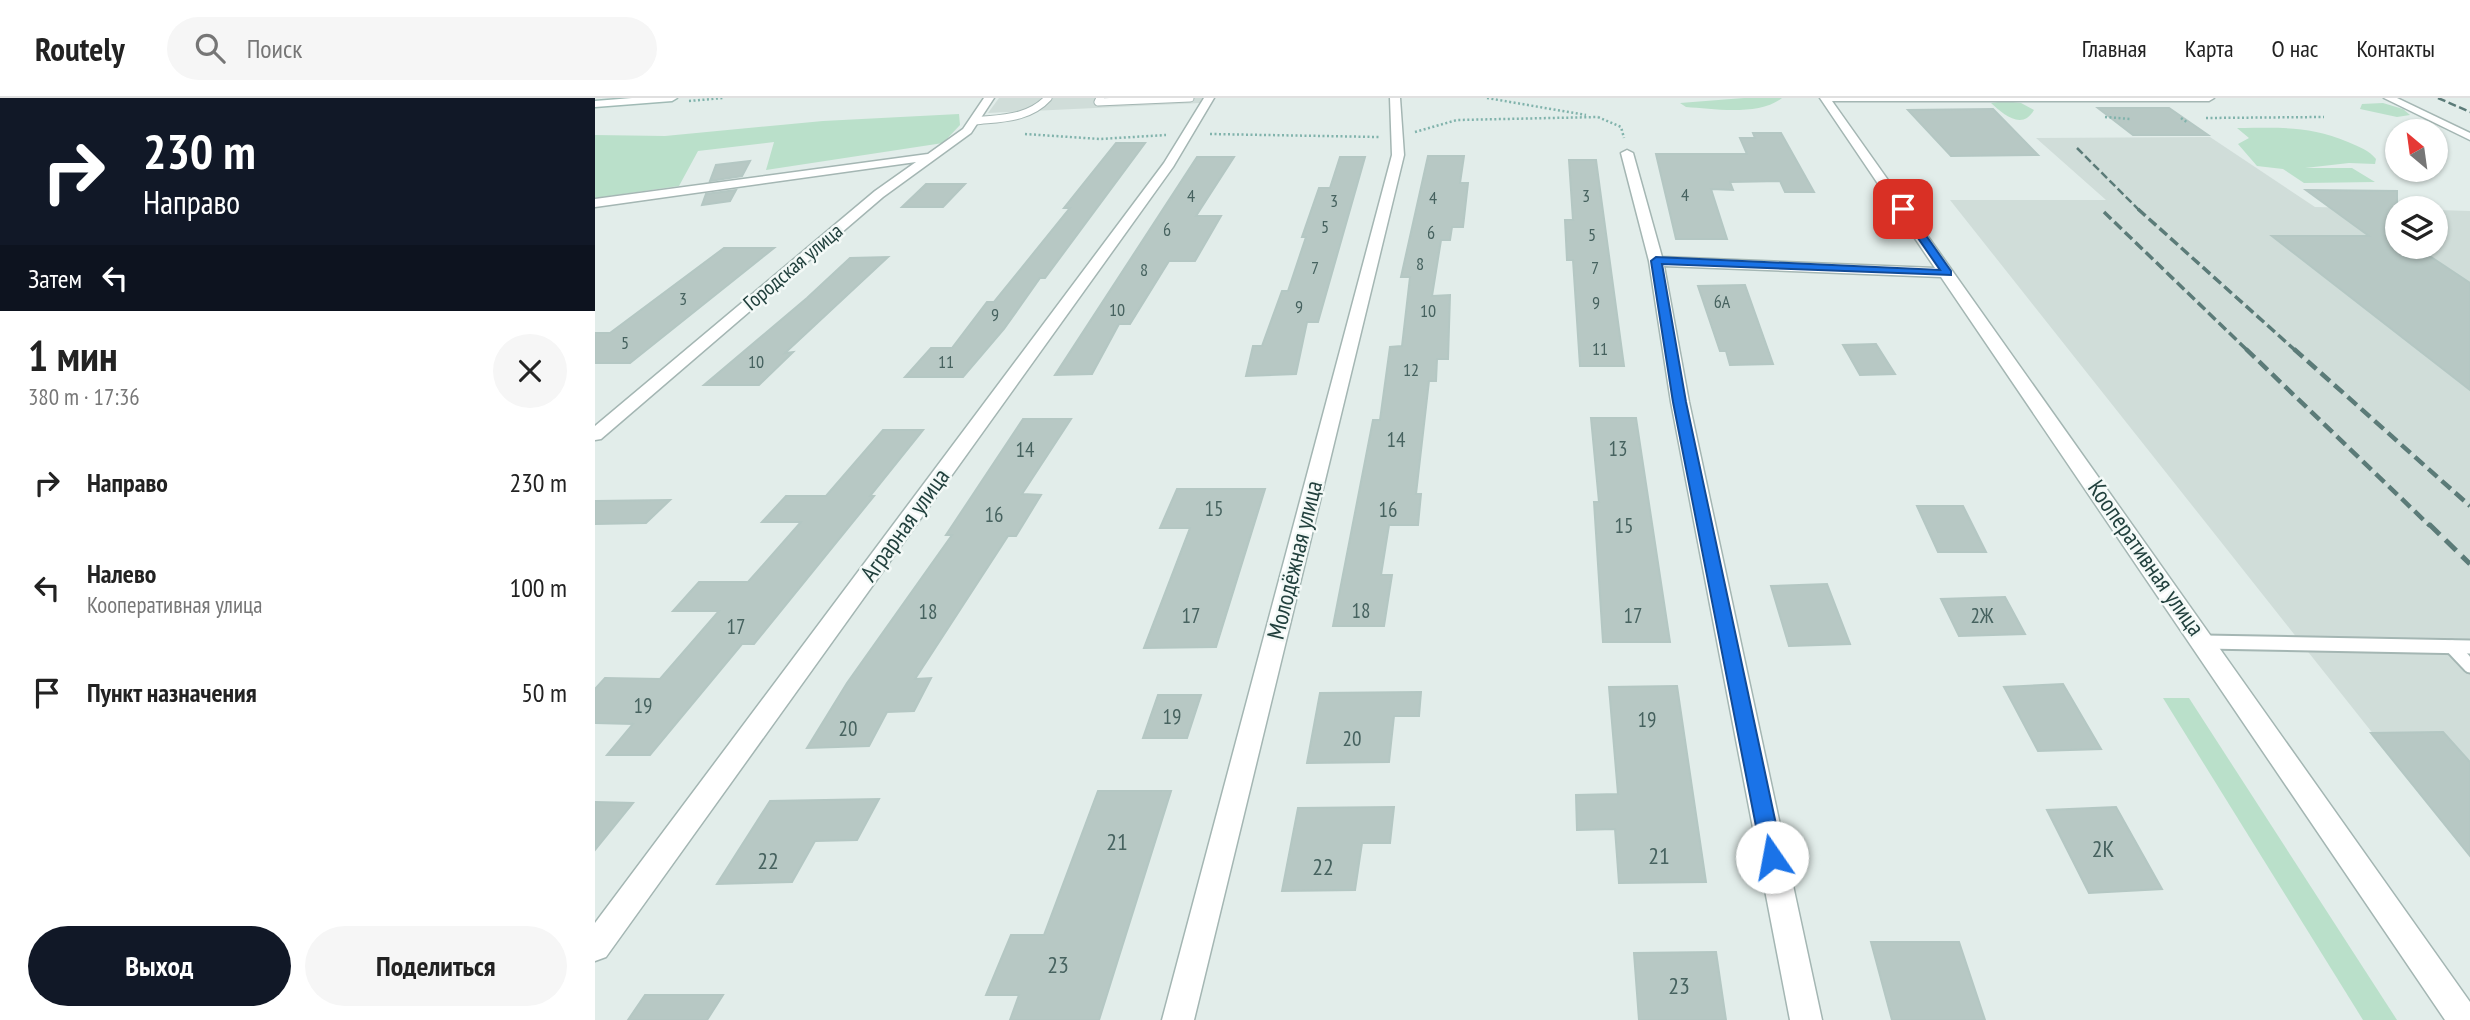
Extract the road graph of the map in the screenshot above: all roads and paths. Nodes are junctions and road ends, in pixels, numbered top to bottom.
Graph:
1 (672, 98) edge
2 (989, 98) edge
3 (1048, 98) edge
4 (1100, 98) edge
5 (1190, 98) edge
6 (1209, 98) edge
7 (1395, 98) edge
8 (1487, 98) edge
9 (1826, 98) edge
10 (2209, 98) edge
11 (2389, 98) edge
12 (595, 104) edge
13 (1598, 117) junction
14 (2181, 118) dead end
15 (975, 121) junction
16 (2188, 123) dead end
17 (1020, 134) dead end
18 (1189, 134) junction
19 (2470, 137) edge
20 (1398, 138) junction
21 (1627, 153) joint
22 (929, 157) junction
23 (595, 203) edge
24 (1656, 261) junction
25 (1948, 273) junction
26 (595, 435) edge
27 (2204, 642) junction
28 (2452, 647) junction
29 (2470, 647) edge
30 (2470, 666) edge
31 (595, 947) edge
32 (1178, 1020) edge
33 (1806, 1020) edge
34 (2464, 1020) edge

1 - 12 street
2 - 15 street, Городская улица
3 - 15 lane
4 - 5 lane
6 - 18 street, Аграрная улица
7 - 20 street, Молодёжная улица
8 - 13 path
9 - 10 street
9 - 25 street, Кооперативная улица
11 - 19 street
13 - 20 path
13 - 21 path
14 - 16 path
15 - 22 street, Городская улица
17 - 18 path
18 - 20 path
18 - 31 street, Аграрная улица
20 - 32 street, Молодёжная улица
21 - 24 street
22 - 23 street
22 - 26 street, Городская улица
24 - 25 street
24 - 33 street
25 - 27 street, Кооперативная улица
27 - 28 lane
27 - 34 street, Кооперативная улица
28 - 29 lane
28 - 30 lane

